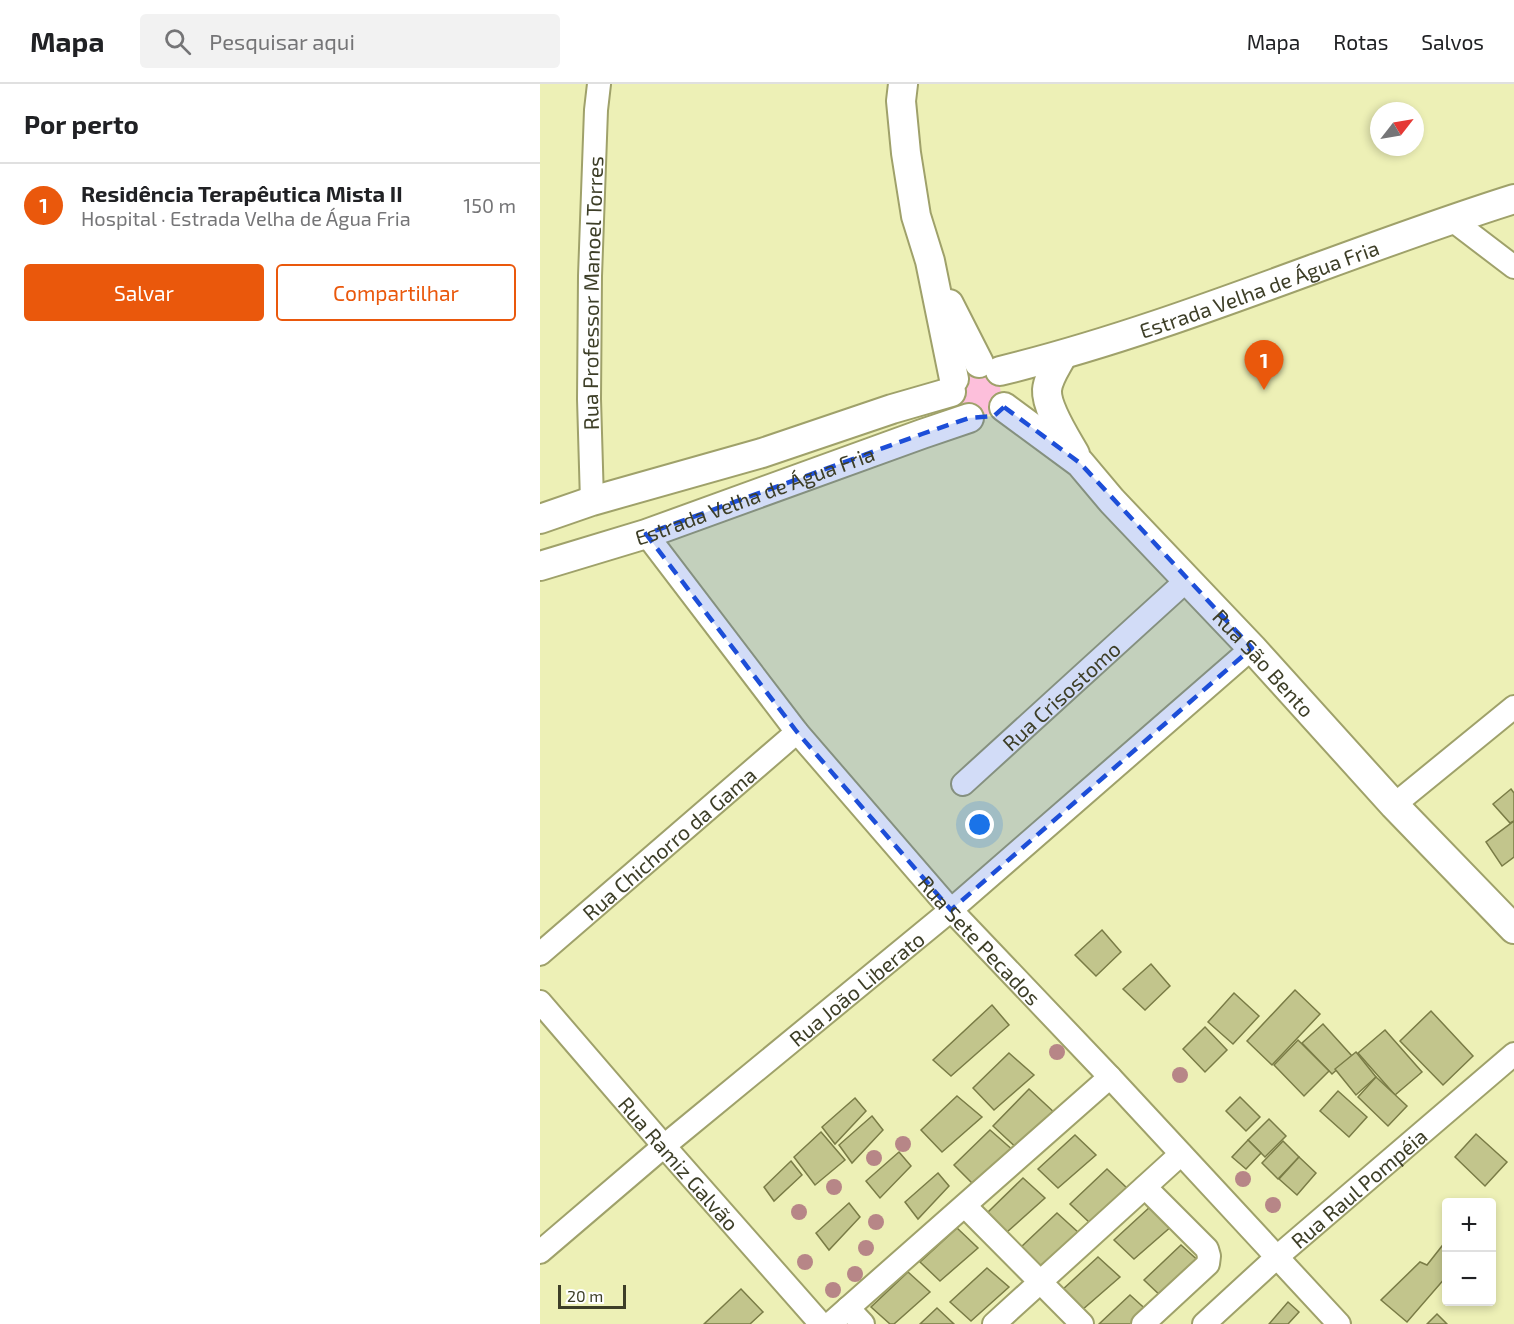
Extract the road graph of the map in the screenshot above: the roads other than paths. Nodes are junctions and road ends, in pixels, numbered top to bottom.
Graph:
1 (599, 84) edge
2 (903, 84) edge
3 (1514, 199) edge
4 (1450, 219) junction
5 (930, 261) junction
6 (1514, 267) edge
7 (1062, 356) junction
8 (989, 367) junction
9 (952, 385) junction
10 (1004, 407) junction
11 (969, 418) junction
12 (1080, 463) junction
13 (592, 501) junction
14 (540, 519) edge
15 (646, 534) junction
16 (540, 566) edge
17 (1187, 580) junction
18 (1252, 648) junction
19 (1514, 707) edge
20 (797, 732) junction
21 (963, 784) dead end
22 (1394, 805) junction
23 (951, 910) junction
24 (1514, 929) edge
25 (540, 954) edge
26 (540, 1002) edge
27 (1514, 1054) edge
28 (1110, 1077) junction
29 (664, 1146) junction
30 (1181, 1154) junction
31 (1145, 1187) junction
32 (965, 1206) junction
33 (540, 1252) edge
34 (1277, 1257) junction
35 (1041, 1282) junction
36 (856, 1316) edge
37 (821, 1324) edge
38 (830, 1324) edge
39 (994, 1324) edge
40 (1082, 1324) edge
41 (1143, 1324) edge
42 (1204, 1324) edge
43 (1339, 1324) edge

1 - 13 street, Rua Professor Manoel Torres
2 - 5 main road
3 - 4 main road, Estrada Velha de Água Fria
4 - 6 street
4 - 7 main road, Estrada Velha de Água Fria
5 - 8 main road
5 - 9 main road
7 - 8 main road, Estrada Velha de Água Fria
7 - 12 main road
8 - 9 main road
8 - 10 main road
9 - 11 main road
9 - 13 main road, Estrada Velha de Água Fria
10 - 11 main road
10 - 12 main road, Rua São Bento
11 - 15 main road, Estrada Velha de Água Fria
12 - 17 main road, Rua São Bento
13 - 14 main road, Estrada Velha de Água Fria
15 - 16 main road, Estrada Velha de Água Fria
15 - 20 street, Rua Sete Pecados
17 - 18 main road, Rua São Bento
17 - 21 street, Rua Crisostomo
18 - 22 main road, Rua São Bento
18 - 23 street, Rua João Liberato
19 - 22 street
20 - 23 street, Rua Sete Pecados
20 - 25 street, Rua Chichorro da Gama
22 - 24 main road, Rua São Bento
23 - 28 street, Rua Sete Pecados
23 - 29 street, Rua João Liberato
26 - 29 street, Rua Ramiz Galvão
27 - 34 street, Rua Raul Pompéia
28 - 30 street, Rua Sete Pecados
28 - 32 street
29 - 33 street, Rua João Liberato
29 - 37 street, Rua Ramiz Galvão
30 - 31 street
30 - 34 street, Rua Sete Pecados
31 - 35 street
31 - 41 street
32 - 35 street
32 - 36 street
34 - 42 street, Rua Raul Pompéia
34 - 43 street, Rua Sete Pecados
35 - 39 street
35 - 40 street
36 - 38 street

